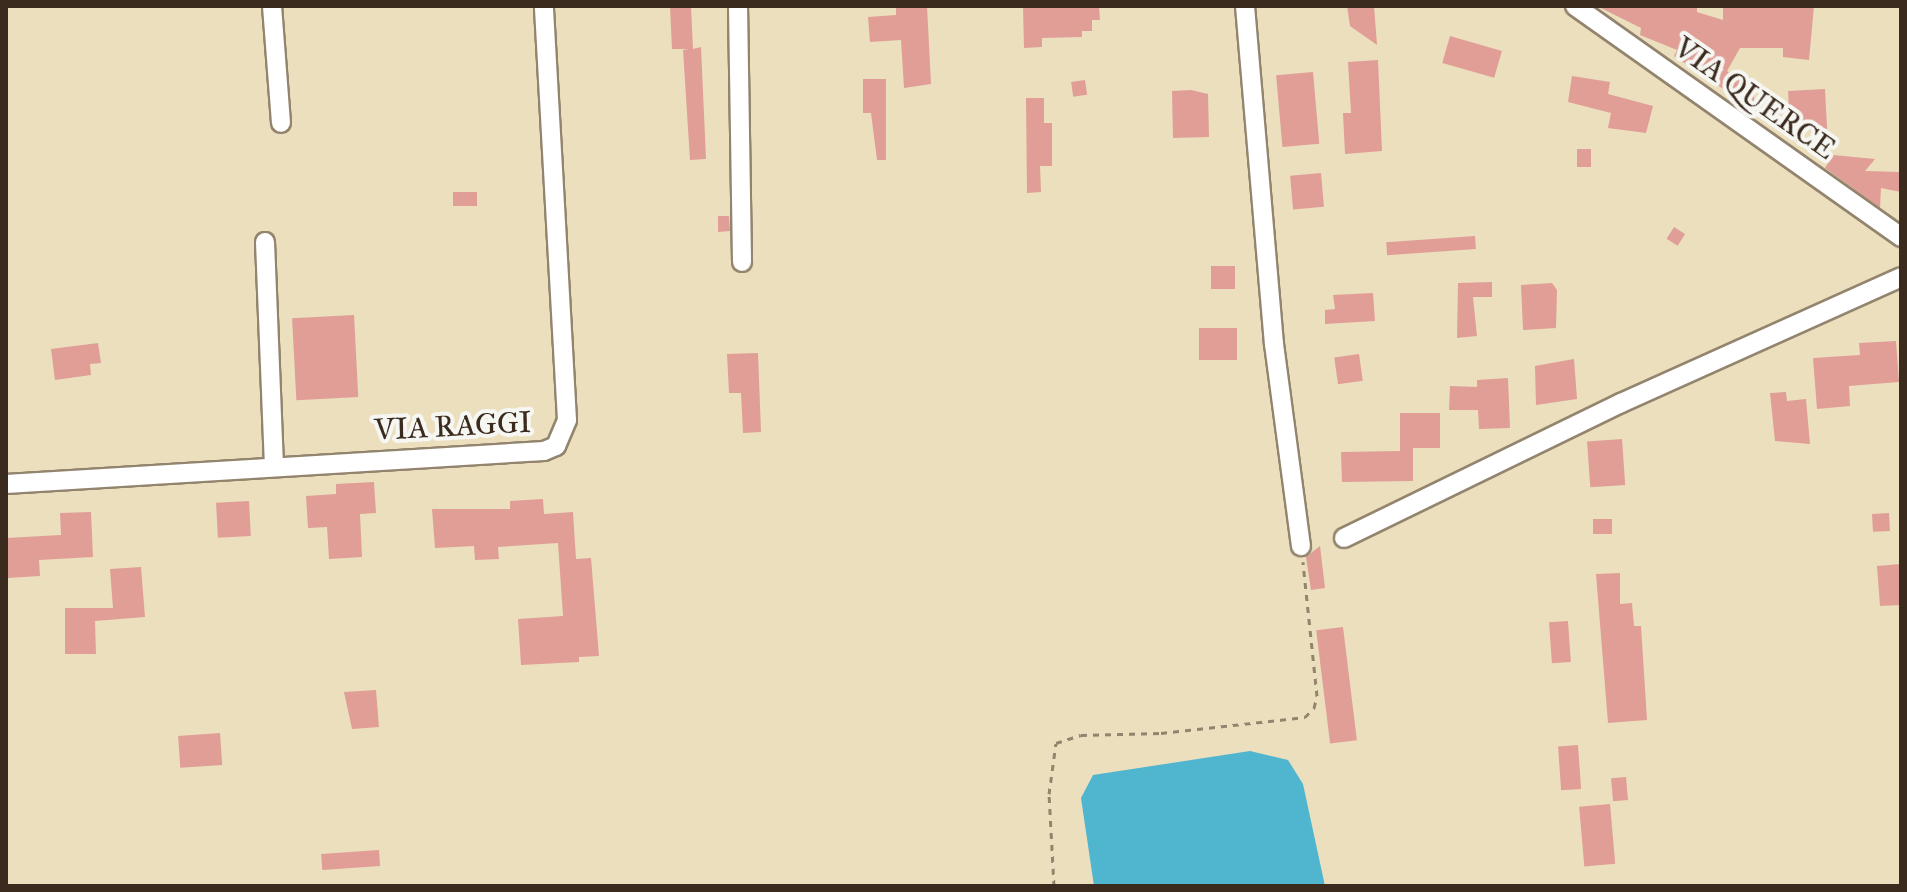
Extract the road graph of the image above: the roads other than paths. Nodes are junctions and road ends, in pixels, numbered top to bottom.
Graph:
1 (272, 6) edge
2 (544, 6) edge
3 (738, 6) edge
4 (1245, 6) edge
5 (1575, 6) edge
6 (281, 123) dead end
7 (1901, 237) edge
8 (265, 242) dead end
9 (742, 262) dead end
10 (1901, 277) edge
11 (274, 465) junction
12 (6, 484) edge
13 (1344, 538) dead end
14 (1301, 546) road end

1 - 6 street
2 - 11 street, VIA RAGGI
3 - 9 street
4 - 14 street
5 - 7 street, VIA QUERCE
8 - 11 street
10 - 13 street
11 - 12 street, VIA RAGGI

